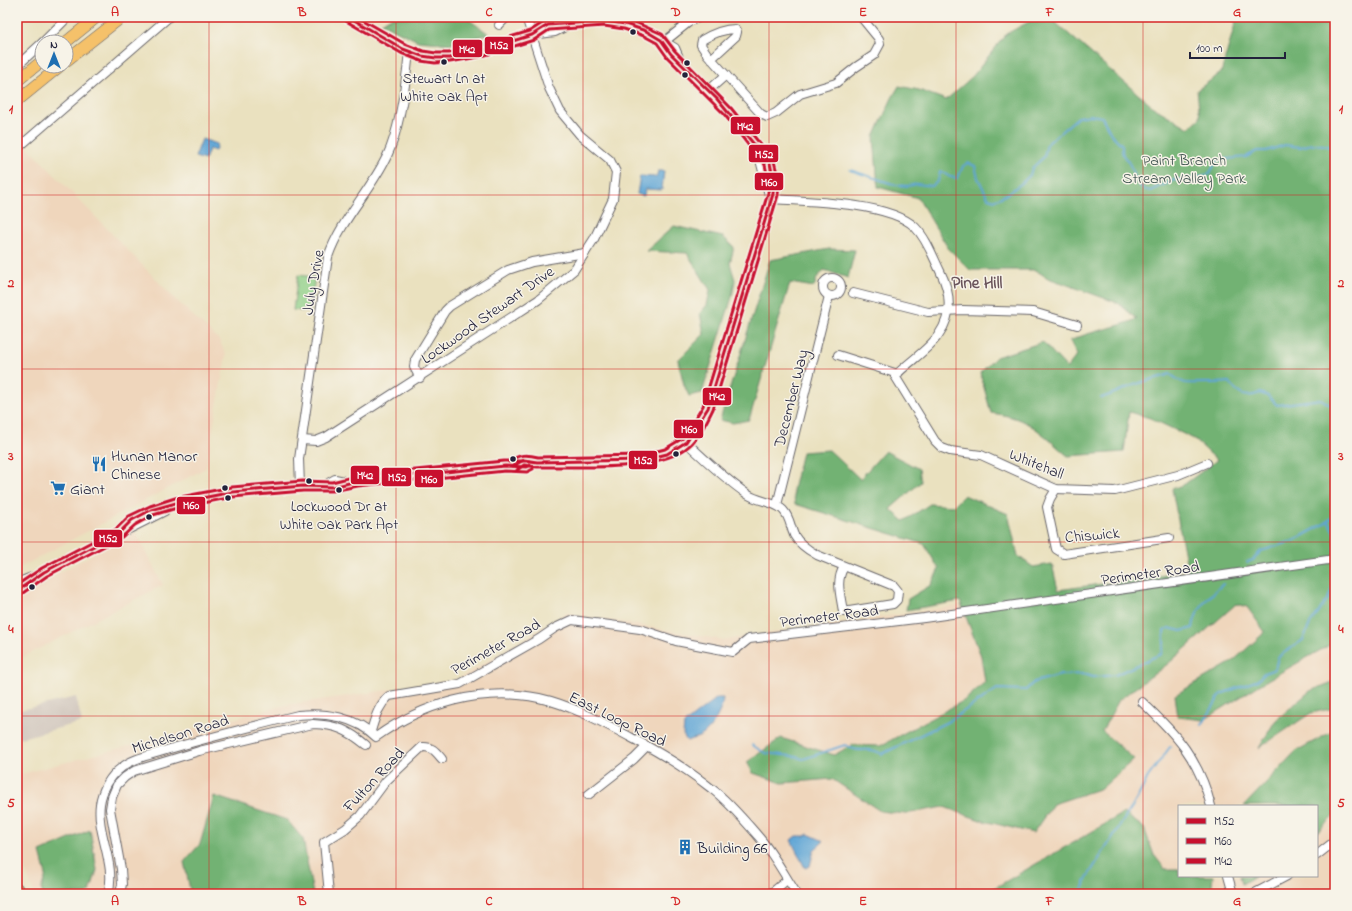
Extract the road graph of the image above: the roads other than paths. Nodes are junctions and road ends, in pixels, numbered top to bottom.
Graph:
1 (68, 17) edge
2 (96, 17) edge
3 (122, 17) edge
4 (169, 17) edge
5 (348, 17) edge
6 (507, 17) edge
7 (526, 17) edge
8 (700, 17) edge
9 (861, 17) edge
10 (498, 25) dead end
11 (50, 34) edge
12 (74, 35) edge
13 (532, 35) junction
14 (664, 42) junction
15 (34, 50) edge
16 (409, 51) junction
17 (74, 55) edge
18 (711, 59) dead end
19 (17, 66) edge
20 (34, 67) edge
21 (50, 74) edge
22 (726, 75) junction
23 (17, 81) edge
24 (708, 91) junction
25 (17, 102) edge
26 (19, 147) dead end
27 (770, 199) junction
28 (585, 253) junction
29 (852, 293) dead end
30 (830, 296) dead end
31 (949, 312) junction
32 (1077, 326) dead end
33 (838, 355) dead end
34 (896, 375) junction
35 (420, 378) junction
36 (302, 440) junction
37 (686, 442) junction
38 (1206, 463) dead end
39 (300, 486) junction
40 (1056, 489) junction
41 (777, 505) junction
42 (1169, 538) dead end
43 (1335, 559) edge
44 (844, 567) junction
45 (44, 572) junction
46 (17, 583) edge
47 (17, 591) edge
48 (1142, 702) dead end
49 (373, 734) junction
50 (366, 745) dead end
51 (647, 746) junction
52 (442, 759) dead end
53 (588, 796) dead end
54 (1211, 805) edge
55 (1335, 841) edge
56 (1318, 853) edge
57 (1228, 877) edge
58 (1285, 877) edge
59 (787, 880) junction
60 (17, 888) edge
61 (19, 894) edge
62 (108, 894) edge
63 (120, 894) edge
64 (329, 894) edge
65 (770, 894) edge
66 (797, 894) edge
67 (1233, 894) edge
68 (1253, 894) edge

1 - 11 street
2 - 12 highway
3 - 17 highway
4 - 26 street
5 - 16 street
6 - 10 street
7 - 13 street, Lockwood Stewart Drive
8 - 14 street
9 - 22 street
13 - 14 street
13 - 16 street
13 - 28 street, Lockwood Stewart Drive
14 - 24 street
15 - 19 street
16 - 36 street, July Drive
18 - 22 street
20 - 23 highway
21 - 25 highway
22 - 24 street
24 - 27 street
27 - 31 street
27 - 37 street
28 - 35 street, Lockwood Stewart Drive
28 - 35 street, Lockwood Stewart Drive
29 - 31 street
30 - 41 street, December Way
31 - 32 street
31 - 34 street
33 - 34 street
34 - 40 street, Whitehall
35 - 36 street, Lockwood Stewart Drive
36 - 39 street, July Drive
37 - 39 street
37 - 41 street
38 - 40 street, Whitehall
39 - 45 street
40 - 42 street, Chiswick
41 - 44 street
43 - 49 street, Perimeter Road
44 - 44 street
45 - 46 street
45 - 47 street
48 - 54 street
49 - 51 street, East Loop Road
49 - 62 street, Michelson Road
50 - 63 street, Michelson Road
51 - 53 street
51 - 59 street, East Loop Road
52 - 64 street, Fulton Road
55 - 56 street
57 - 67 street
58 - 68 street
59 - 65 street
59 - 66 street, East Loop Road
60 - 61 main road

